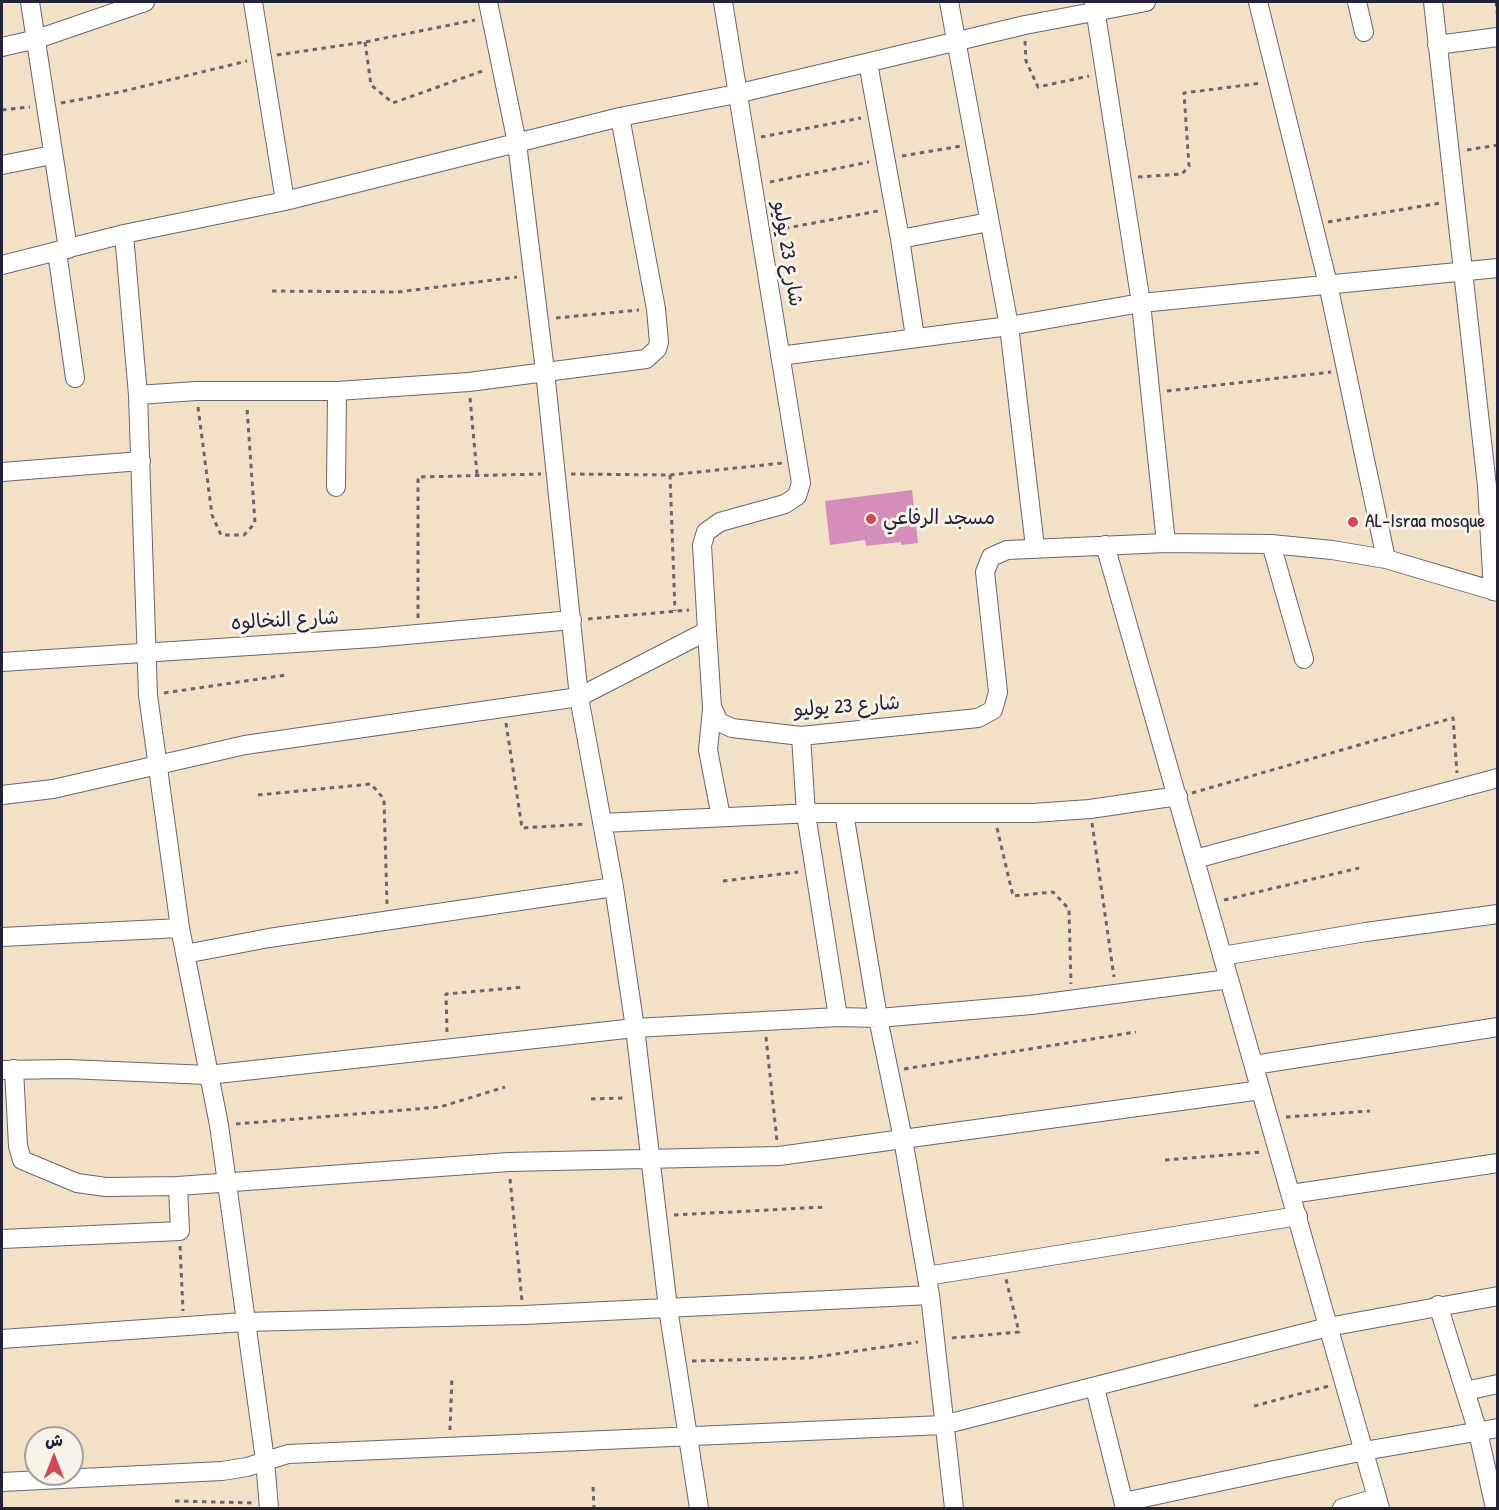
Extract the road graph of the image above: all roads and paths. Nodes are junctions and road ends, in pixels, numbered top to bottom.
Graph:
1 (30, 2) edge
2 (145, 2) edge
3 (253, 2) edge
4 (723, 2) edge
5 (949, 2) edge
6 (1146, 2) edge
7 (1258, 2) edge
8 (1357, 2) edge
9 (1433, 2) edge
10 (1496, 2) edge
11 (1096, 7) edge
12 (489, 9) edge
13 (1497, 20) edge
14 (1025, 25) junction
15 (1364, 32) dead end
16 (1497, 37) edge
17 (37, 39) junction
18 (955, 41) junction
19 (365, 42) junction
20 (1437, 45) junction
21 (2, 47) edge
22 (262, 57) junction
23 (868, 63) junction
24 (503, 64) junction
25 (1106, 73) junction
26 (1278, 81) junction
27 (736, 94) junction
28 (45, 106) junction
29 (2, 110) edge
30 (877, 114) junction
31 (620, 117) junction
32 (745, 140) junction
33 (517, 143) junction
34 (974, 143) junction
35 (1497, 145) edge
36 (1449, 152) junction
37 (52, 154) junction
38 (886, 159) junction
39 (2, 165) edge
40 (1122, 178) junction
41 (753, 185) junction
42 (1454, 200) junction
43 (285, 201) junction
44 (895, 208) junction
45 (989, 222) junction
46 (1314, 224) junction
47 (760, 233) junction
48 (124, 234) junction
49 (900, 239) junction
50 (63, 251) junction
51 (2, 265) edge
52 (1497, 268) edge
53 (1462, 271) junction
54 (534, 275) junction
55 (1328, 284) junction
56 (272, 291) dead end
57 (1141, 303) junction
58 (656, 309) junction
59 (539, 319) junction
60 (1009, 326) junction
61 (915, 337) junction
62 (780, 356) junction
63 (1348, 371) junction
64 (545, 372) junction
65 (75, 378) dead end
66 (469, 382) junction
67 (196, 391) junction
68 (246, 391) junction
69 (338, 391) junction
70 (1151, 393) junction
71 (138, 395) junction
72 (141, 461) junction
73 (798, 462) junction
74 (2, 472) edge
75 (1492, 486) edge
76 (336, 487) dead end
77 (1166, 543) junction
78 (1271, 544) junction
79 (1105, 545) junction
80 (1035, 547) junction
81 (1386, 559) junction
82 (1495, 592) edge
83 (706, 609) junction
84 (675, 611) junction
85 (572, 620) junction
86 (707, 631) junction
87 (418, 632) junction
88 (146, 651) junction
89 (1304, 659) dead end
90 (2, 662) edge
91 (286, 675) dead end
92 (148, 695) junction
93 (579, 697) junction
94 (712, 707) junction
95 (504, 709) junction
96 (801, 736) junction
97 (158, 765) junction
98 (1497, 778) edge
99 (1459, 788) junction
100 (2, 795) edge
101 (258, 795) dead end
102 (1179, 796) junction
103 (1090, 808) junction
104 (844, 813) junction
105 (806, 814) junction
106 (994, 814) junction
107 (721, 816) junction
108 (602, 823) junction
109 (1195, 859) junction
110 (1359, 868) dead end
111 (814, 871) junction
112 (723, 881) dead end
113 (614, 887) junction
114 (1207, 903) junction
115 (1497, 914) edge
116 (387, 922) junction
117 (180, 928) junction
118 (2, 937) edge
119 (185, 954) junction
120 (1222, 956) junction
121 (1229, 979) junction
122 (524, 987) dead end
123 (1116, 994) junction
124 (1072, 999) junction
125 (838, 1017) junction
126 (878, 1018) junction
127 (764, 1021) junction
128 (1497, 1027) edge
129 (635, 1028) junction
130 (1136, 1032) dead end
131 (447, 1049) junction
132 (1254, 1065) junction
133 (8, 1070) edge
134 (889, 1071) junction
135 (208, 1075) junction
136 (504, 1087) dead end
137 (1261, 1090) junction
138 (643, 1098) junction
139 (591, 1099) dead end
140 (1370, 1111) dead end
141 (1269, 1119) junction
142 (219, 1125) junction
143 (903, 1139) junction
144 (1278, 1150) junction
145 (779, 1156) junction
146 (651, 1160) junction
147 (1165, 1161) dead end
148 (509, 1162) junction
149 (1497, 1163) edge
150 (226, 1183) junction
151 (178, 1186) junction
152 (1292, 1194) junction
153 (825, 1207) dead end
154 (657, 1216) junction
155 (1298, 1216) junction
156 (180, 1230) junction
157 (2, 1239) edge
158 (1002, 1264) junction
159 (927, 1276) junction
160 (930, 1295) junction
161 (1497, 1296) edge
162 (1438, 1305) junction
163 (668, 1308) junction
164 (524, 1315) junction
165 (244, 1322) junction
166 (183, 1325) junction
167 (1328, 1327) junction
168 (2, 1339) edge
169 (936, 1339) junction
170 (675, 1362) junction
171 (452, 1376) dead end
172 (1346, 1382) junction
173 (1497, 1384) edge
174 (1095, 1388) junction
175 (1465, 1392) junction
176 (1254, 1406) dead end
177 (944, 1425) junction
178 (1497, 1428) edge
179 (1478, 1432) junction
180 (689, 1436) junction
181 (450, 1446) junction
182 (1364, 1451) junction
183 (265, 1460) junction
184 (2, 1482) edge
185 (594, 1487) dead end
186 (175, 1501) dead end
187 (1379, 1503) edge
188 (1124, 1505) edge
189 (269, 1506) edge
190 (594, 1509) edge
191 (699, 1509) edge
192 (954, 1509) edge
193 (1342, 1509) edge
194 (1495, 1509) edge

1 - 17 street
2 - 17 street
3 - 22 street
4 - 27 street, شارع 23 يوليو
5 - 18 street
6 - 11 street
7 - 26 street
8 - 15 street
9 - 20 street
10 - 13 path
11 - 14 street
11 - 25 street
12 - 19 path
12 - 24 street
14 - 18 street
14 - 25 path
16 - 20 street
17 - 21 street
17 - 28 street
18 - 23 street
18 - 34 street
19 - 22 path
19 - 24 path
20 - 36 street
22 - 28 path
22 - 43 street
23 - 27 street
23 - 30 street
24 - 33 street
25 - 40 street
26 - 40 path
26 - 46 street
27 - 31 street
27 - 32 street, شارع 23 يوليو
28 - 29 path
28 - 37 street
30 - 32 path
30 - 38 street
31 - 33 street
31 - 58 street
32 - 41 street, شارع 23 يوليو
33 - 43 street
33 - 54 street
34 - 38 path
34 - 45 street
35 - 36 path
36 - 42 street
37 - 39 street
37 - 50 street
38 - 41 path
38 - 44 street
40 - 57 street
41 - 47 street, شارع 23 يوليو
42 - 46 path
42 - 53 street
43 - 48 street
44 - 47 path
44 - 49 street
45 - 49 street
45 - 60 street
46 - 55 street
47 - 62 street, شارع 23 يوليو
48 - 50 street
48 - 71 street
49 - 61 street
50 - 51 street
50 - 65 street
52 - 53 street
53 - 55 street
53 - 75 street
54 - 56 path
54 - 59 street
55 - 57 street
55 - 63 street
57 - 60 street
57 - 70 street
58 - 59 path
58 - 64 street
59 - 64 street
60 - 61 street
60 - 80 street
61 - 62 street
62 - 73 street, شارع 23 يوليو
63 - 70 path
63 - 81 street
64 - 66 street
64 - 85 street
66 - 69 street
66 - 87 path
67 - 68 street
67 - 68 path
67 - 71 street
68 - 69 street
69 - 76 street
70 - 77 street
71 - 72 street
72 - 74 street
72 - 88 street
73 - 83 street, شارع 23 يوليو
73 - 84 path
75 - 82 street
77 - 78 street, شارع 23 يوليو
77 - 79 street, شارع 23 يوليو
78 - 81 street, شارع 23 يوليو
78 - 89 street
79 - 80 street, شارع 23 يوليو
79 - 102 street
80 - 96 street, شارع 23 يوليو
81 - 82 street, شارع 23 يوليو
83 - 84 path
83 - 86 street, شارع 23 يوليو
84 - 85 path
85 - 87 street, شارع النخالوه
85 - 93 street
86 - 93 street
86 - 94 street, شارع 23 يوليو
87 - 88 street, شارع النخالوه
88 - 90 street, شارع النخالوه
88 - 92 street
91 - 92 path
92 - 97 street
93 - 95 street
93 - 108 street
94 - 96 street, شارع 23 يوليو
94 - 107 street
95 - 97 street
95 - 108 path
96 - 105 street
97 - 100 street
97 - 117 street
98 - 99 street
99 - 102 path
99 - 109 street
101 - 116 path
102 - 103 street
102 - 109 street
103 - 106 street
103 - 123 path
104 - 105 street
104 - 106 street
104 - 126 street
105 - 107 street
105 - 111 street
106 - 124 path
107 - 108 street
108 - 113 street
109 - 114 street
110 - 114 path
111 - 112 path
111 - 125 street
113 - 116 street
113 - 129 street
114 - 120 street
115 - 120 street
116 - 119 street
117 - 118 street
117 - 119 street
119 - 135 street
120 - 121 street
121 - 123 street
121 - 132 street
122 - 131 path
123 - 124 street
124 - 126 street
125 - 126 street
125 - 127 street
126 - 134 street
127 - 129 street
127 - 145 path
128 - 132 street
129 - 131 street
129 - 138 street
130 - 134 path
131 - 135 street
132 - 137 street
133 - 135 street
133 - 151 street
134 - 143 street
135 - 142 street
136 - 142 path
137 - 141 street
137 - 143 street
138 - 139 path
138 - 146 street
140 - 141 path
141 - 144 street
142 - 150 street
143 - 145 street
143 - 159 street
144 - 147 path
144 - 152 street
145 - 146 street
146 - 148 street
146 - 154 street
148 - 150 street
148 - 164 path
149 - 152 street
150 - 151 street
150 - 165 street
151 - 156 street
152 - 155 street
153 - 154 path
154 - 163 street
155 - 158 street
155 - 167 street
156 - 157 street
156 - 166 path
158 - 159 street
158 - 169 path
159 - 160 street
160 - 163 street
160 - 169 street
161 - 162 street
162 - 167 street
162 - 175 street
163 - 164 street
163 - 170 street
164 - 165 street
165 - 166 street
165 - 183 street
166 - 168 street
167 - 172 street
167 - 174 street
169 - 170 path
169 - 177 street
170 - 180 street
171 - 181 path
172 - 176 path
172 - 182 street
173 - 175 street
174 - 177 street
174 - 188 street
175 - 179 street
177 - 180 street
177 - 192 street
178 - 179 street
179 - 182 street
179 - 194 street
180 - 181 street
180 - 191 street
181 - 183 street
182 - 187 street
182 - 188 street
183 - 184 street
183 - 189 street
185 - 190 path
186 - 189 path
187 - 193 street

